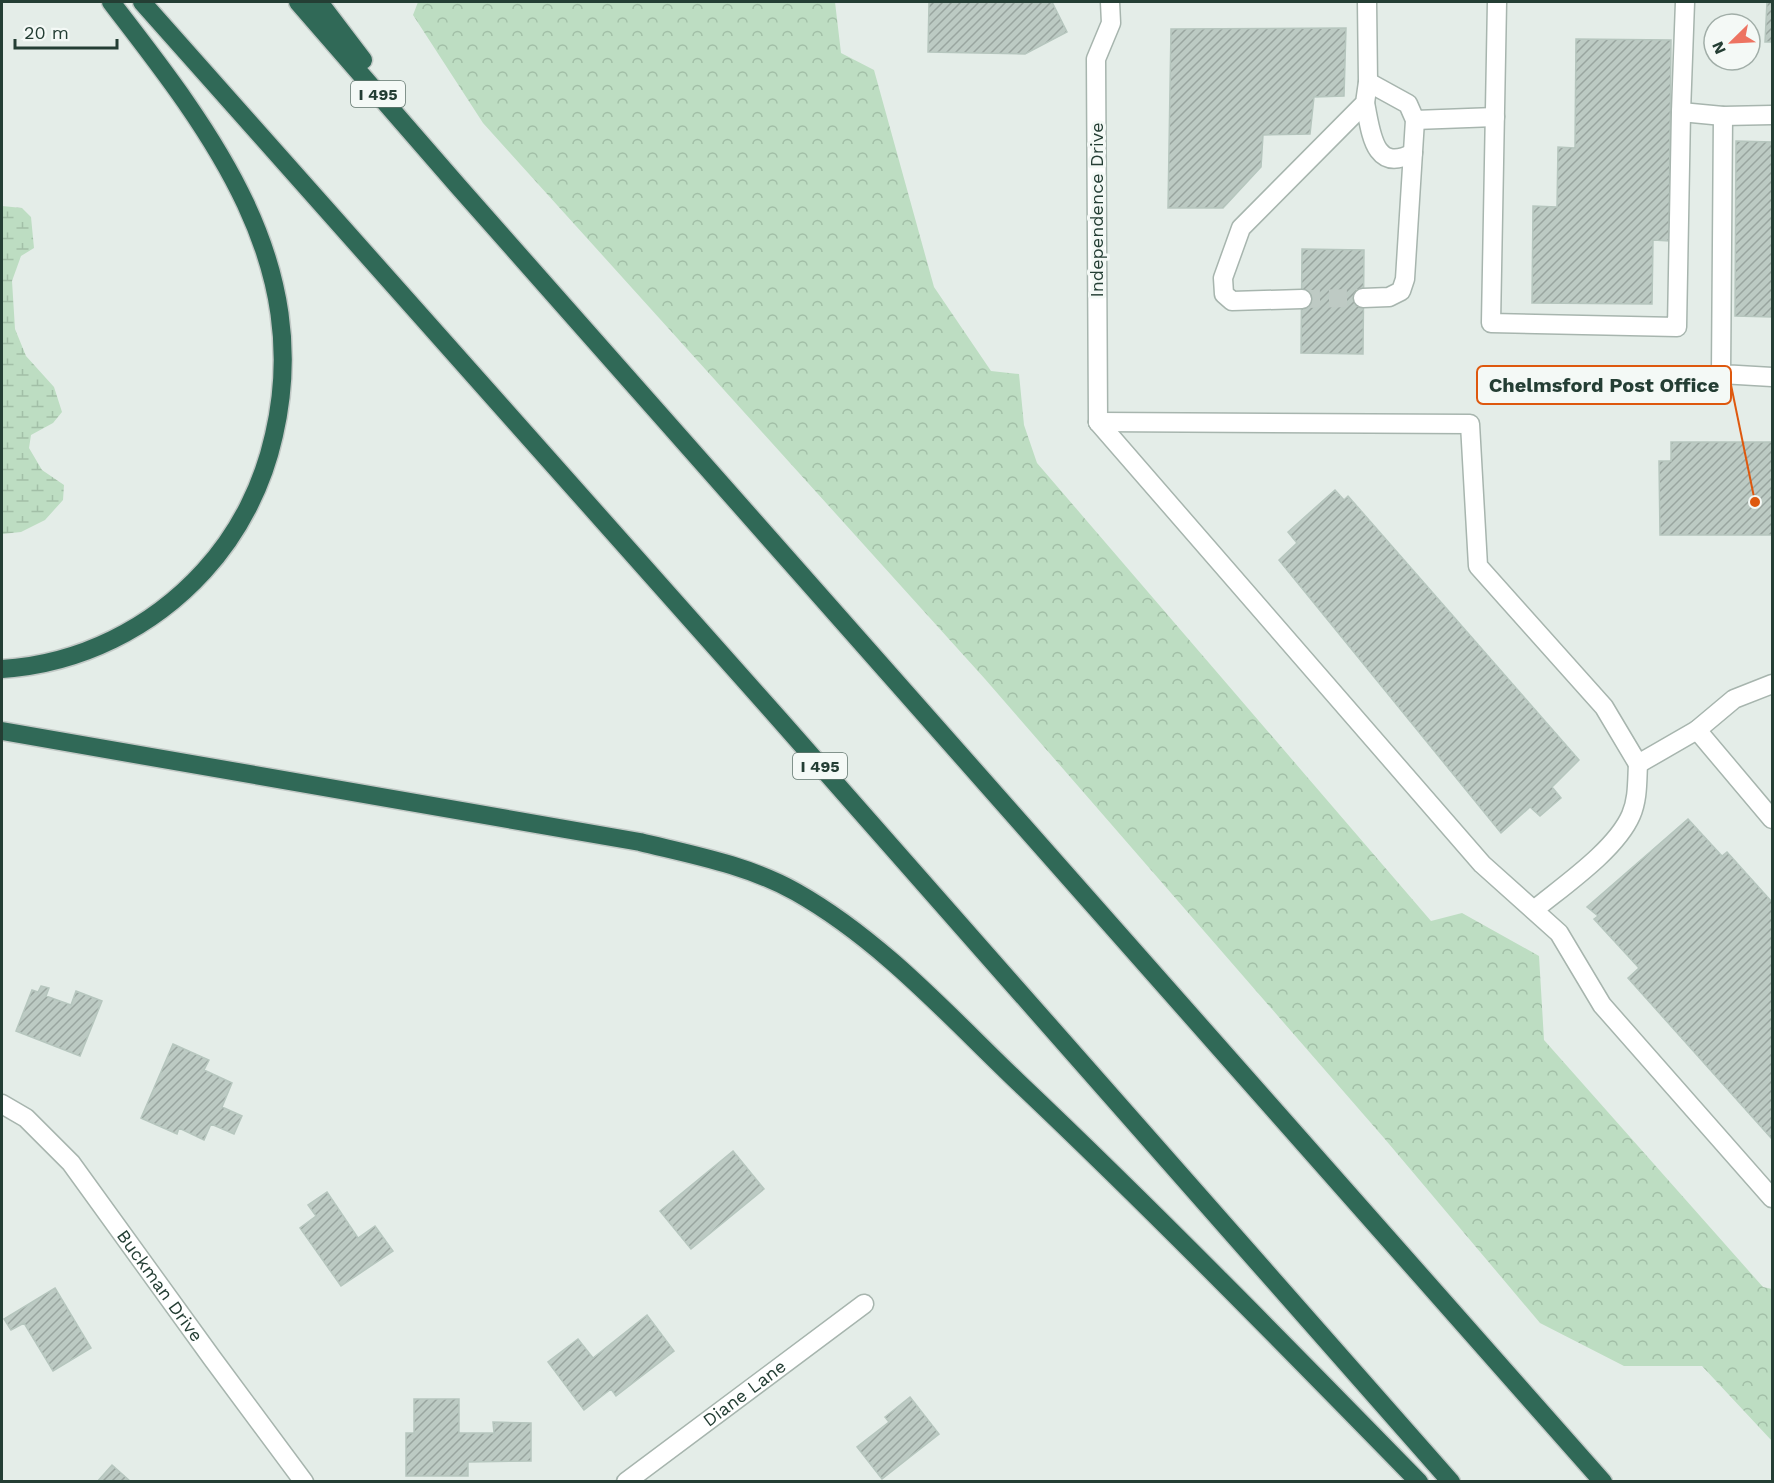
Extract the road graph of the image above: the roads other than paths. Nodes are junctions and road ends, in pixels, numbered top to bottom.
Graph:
1 (111, 2) edge
2 (142, 2) edge
3 (298, 2) edge
4 (319, 2) edge
5 (1110, 2) edge
6 (1367, 2) edge
7 (1497, 2) edge
8 (1685, 2) edge
9 (1368, 82) junction
10 (1365, 104) junction
11 (1681, 112) junction
12 (1773, 115) edge
13 (1723, 116) junction
14 (1495, 117) junction
15 (1415, 120) junction
16 (1413, 153) junction
17 (458, 186) junction
18 (1363, 298) tunnel mouth
19 (1302, 299) tunnel mouth
20 (1773, 377) edge
21 (1098, 422) junction
22 (2, 669) edge
23 (1773, 684) edge
24 (1697, 730) junction
25 (2, 731) edge
26 (1638, 764) junction
27 (1773, 819) edge
28 (1534, 910) junction
29 (2, 1104) edge
30 (1773, 1198) edge
31 (864, 1304) dead end
32 (304, 1482) edge
33 (626, 1482) edge
34 (1419, 1482) edge
35 (1451, 1482) edge
36 (1603, 1482) edge

1 - 22 highway
2 - 35 highway, I 495
3 - 17 highway, I 495
4 - 17 highway
5 - 21 street, Independence Drive
6 - 9 street
7 - 14 street
8 - 11 street
9 - 10 street
9 - 15 street
10 - 16 street
10 - 19 street
11 - 13 street
11 - 14 street
12 - 13 street
13 - 20 street
14 - 15 street
15 - 16 street
16 - 18 street
17 - 36 highway, I 495
21 - 26 street
21 - 28 street
23 - 24 street
24 - 26 street
24 - 27 street
25 - 34 highway
26 - 28 street
28 - 30 street
29 - 32 street, Buckman Drive
31 - 33 street, Diane Lane

